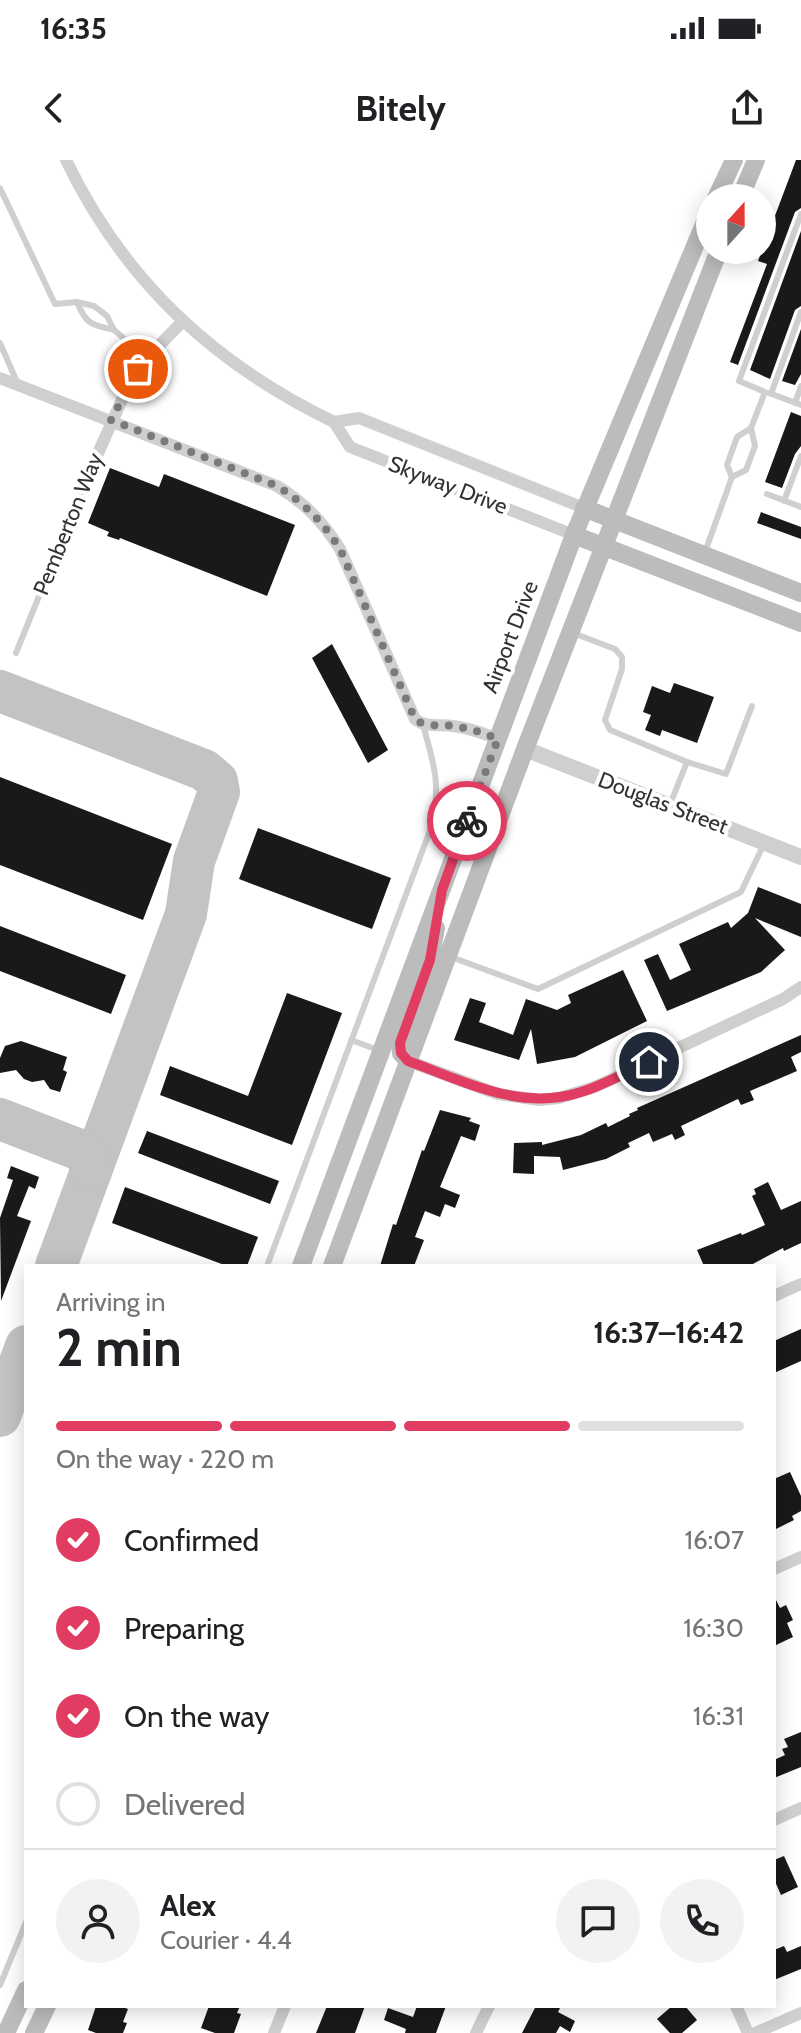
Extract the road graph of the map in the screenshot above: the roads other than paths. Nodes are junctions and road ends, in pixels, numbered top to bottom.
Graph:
1 (66, 160) edge
2 (734, 160) edge
3 (756, 160) edge
4 (723, 184) edge
5 (746, 184) edge
6 (0, 188) edge
7 (801, 214) edge
8 (696, 243) edge
9 (714, 264) edge
10 (77, 302) junction
11 (801, 312) edge
12 (182, 322) junction
13 (114, 330) junction
14 (0, 343) edge
15 (147, 358) junction
16 (0, 378) edge
17 (18, 385) junction
18 (801, 386) edge
19 (768, 393) junction
20 (798, 404) edge
21 (111, 420) junction
22 (334, 422) junction
23 (751, 428) junction
24 (801, 456) edge
25 (732, 477) junction
26 (86, 480) joint
27 (767, 494) dead end
28 (784, 501) junction
29 (801, 507) edge
30 (584, 508) junction
31 (613, 520) junction
32 (574, 535) junction
33 (603, 546) junction
34 (703, 555) junction
35 (801, 593) edge
36 (801, 623) edge
37 (570, 631) junction
38 (16, 653) dead end
39 (752, 706) dead end
40 (423, 725) junction
41 (498, 739) junction
42 (525, 749) junction
43 (687, 762) junction
44 (670, 806) junction
45 (764, 842) junction
46 (801, 857) edge
47 (442, 890) junction
48 (448, 956) junction
49 (801, 987) edge
50 (351, 1040) junction
51 (381, 1052) junction
52 (408, 1061) junction
53 (268, 1264) edge
54 (302, 1264) edge
55 (333, 1264) edge
56 (801, 1284) edge
57 (776, 1295) edge
58 (801, 1557) edge
59 (776, 1568) edge
60 (801, 1808) edge
61 (776, 1819) edge
62 (24, 1927) edge
63 (0, 1985) edge
64 (24, 1994) edge
65 (46, 2008) edge
66 (284, 2008) edge
67 (488, 2008) edge
68 (737, 2008) edge
69 (801, 2013) edge
70 (6, 2033) edge
71 (34, 2033) edge
72 (274, 2033) edge
73 (476, 2033) edge
74 (748, 2033) edge
75 (755, 2033) edge

1 - 12 street, Skyway Drive
2 - 4 main road
3 - 5 main road
6 - 10 lane
7 - 19 lane
8 - 30 main road, Airport Drive
9 - 31 main road
10 - 13 lane
10 - 13 lane
11 - 19 lane
12 - 15 street, Pemberton Way
12 - 22 street, Skyway Drive
13 - 15 lane
14 - 17 lane
15 - 21 street, Pemberton Way
16 - 17 street
17 - 21 street
18 - 20 lane
19 - 20 lane
19 - 23 lane
21 - 26 street, Pemberton Way
21 - 40 street
22 - 30 street, Skyway Drive
22 - 32 street, Skyway Drive
23 - 25 lane
23 - 25 lane
24 - 28 lane
25 - 34 lane
26 - 38 lane, Pemberton Way
27 - 28 lane
28 - 29 lane
30 - 31 main road
30 - 32 main road, Airport Drive
31 - 33 main road
31 - 34 main road
32 - 33 main road
32 - 41 main road, Airport Drive
33 - 36 main road
33 - 37 main road
34 - 35 main road
37 - 42 main road
37 - 43 lane
39 - 43 lane
40 - 41 street
40 - 50 lane
41 - 47 main road, Airport Drive
42 - 44 street, Douglas Street
42 - 48 main road
43 - 44 lane
44 - 45 street, Douglas Street
45 - 46 street, Douglas Street
45 - 48 lane
47 - 51 main road, Airport Drive
47 - 52 main road
48 - 52 main road
49 - 52 street
50 - 51 lane
50 - 53 lane
51 - 54 main road, Airport Drive
52 - 55 main road
56 - 57 street
58 - 59 street
60 - 61 street
62 - 63 lane
64 - 70 main road
65 - 71 main road
66 - 72 street
67 - 73 street
68 - 74 street
69 - 75 street

